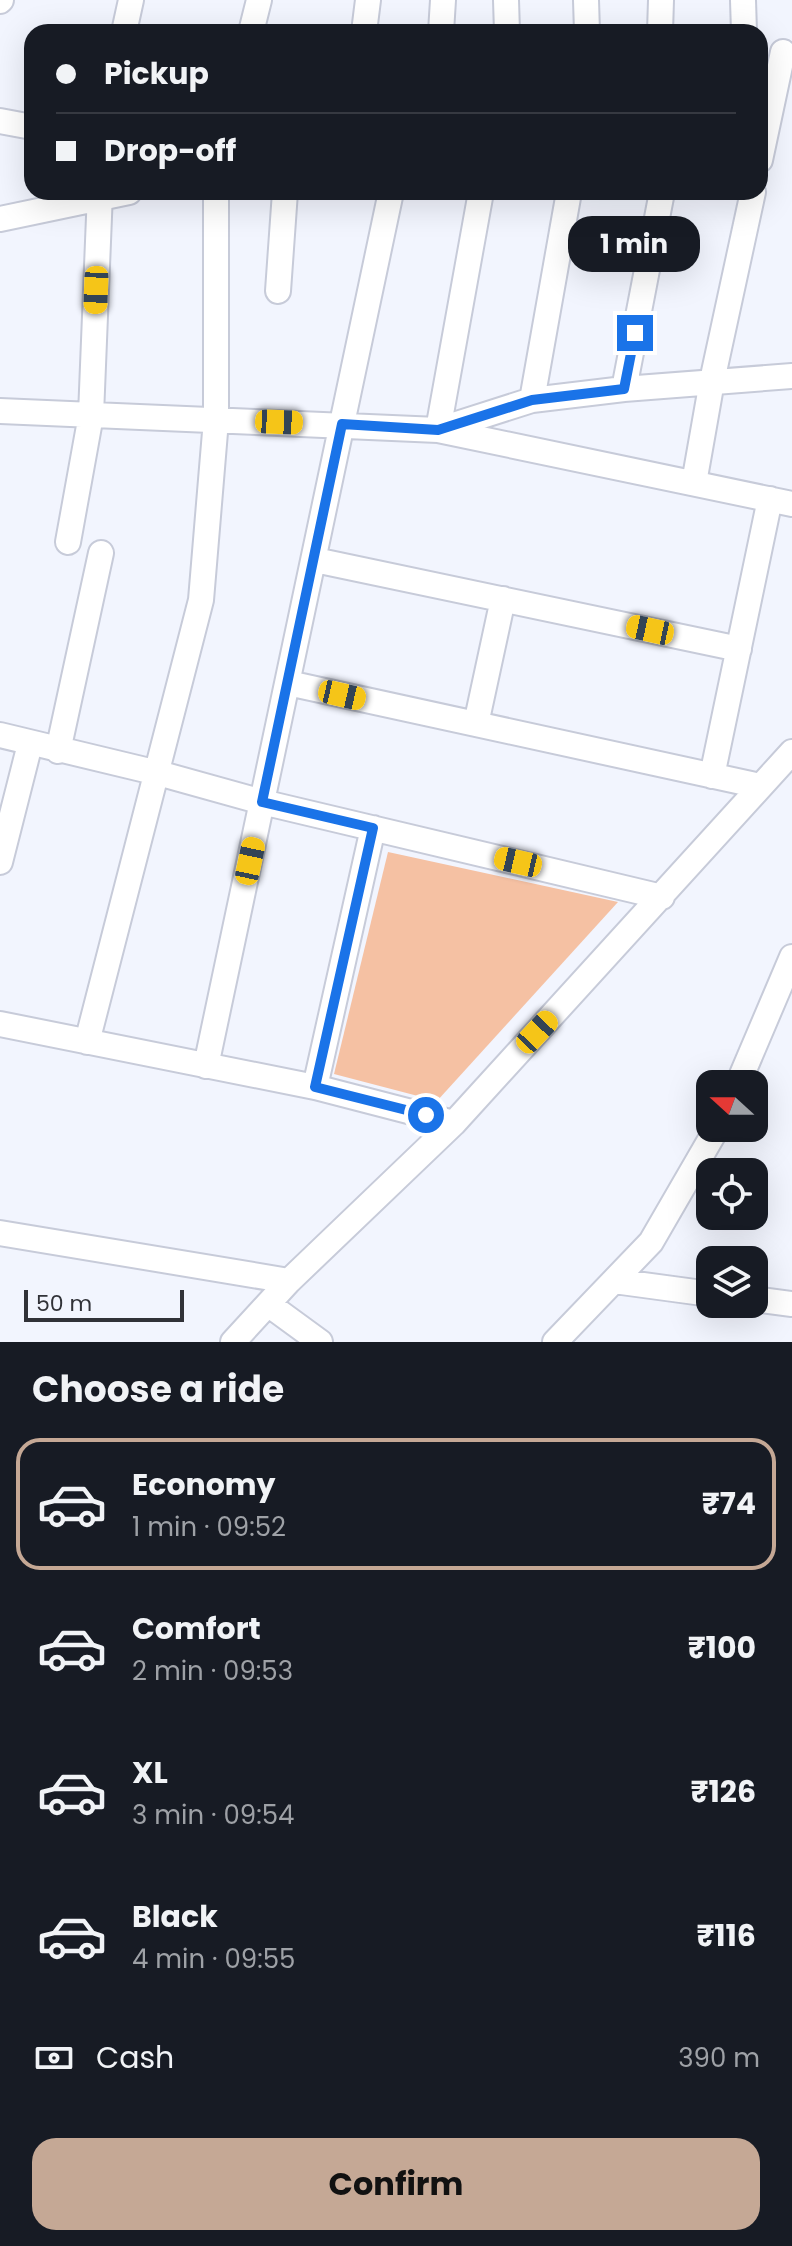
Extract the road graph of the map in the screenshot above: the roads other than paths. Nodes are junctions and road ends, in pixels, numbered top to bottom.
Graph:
1 (131, 0) edge
2 (259, 0) edge
3 (368, 0) edge
4 (443, 0) edge
5 (506, 0) edge
6 (586, 0) edge
7 (661, 0) edge
8 (743, 0) edge
9 (126, 24) edge
10 (253, 24) edge
11 (365, 24) edge
12 (442, 24) edge
13 (507, 24) edge
14 (587, 24) edge
15 (660, 24) edge
16 (744, 24) edge
17 (778, 53) edge
18 (768, 112) edge
19 (0, 121) edge
20 (24, 126) edge
21 (79, 200) edge
22 (100, 200) edge
23 (216, 200) edge
24 (284, 200) edge
25 (389, 200) edge
26 (480, 200) edge
27 (568, 200) edge
28 (660, 200) edge
29 (751, 200) edge
30 (0, 219) edge
31 (278, 291) dead end
32 (792, 376) edge
33 (712, 381) junction
34 (624, 389) junction
35 (532, 400) junction
36 (0, 411) edge
37 (91, 415) junction
38 (216, 420) junction
39 (342, 424) junction
40 (438, 430) junction
41 (694, 483) junction
42 (781, 502) edge
43 (68, 542) dead end
44 (101, 553) dead end
45 (315, 560) junction
46 (503, 599) junction
47 (739, 649) junction
48 (288, 683) junction
49 (476, 724) junction
50 (0, 735) edge
51 (30, 744) junction
52 (58, 751) junction
53 (792, 752) edge
54 (158, 773) junction
55 (712, 776) junction
56 (760, 786) junction
57 (262, 802) junction
58 (373, 828) junction
59 (0, 862) edge
60 (662, 897) junction
61 (792, 957) edge
62 (0, 1024) edge
63 (87, 1042) junction
64 (206, 1066) junction
65 (744, 1070) edge
66 (315, 1087) junction
67 (454, 1123) junction
68 (709, 1142) edge
69 (0, 1233) edge
70 (289, 1281) junction
71 (614, 1281) junction
72 (696, 1292) edge
73 (768, 1301) edge
74 (268, 1304) junction
75 (792, 1304) edge
76 (233, 1342) edge
77 (320, 1342) edge
78 (555, 1342) edge

1 - 9 street
2 - 10 street
3 - 11 street
4 - 12 street
5 - 13 street
6 - 14 street
7 - 15 street
8 - 16 street
17 - 18 street
19 - 20 street
21 - 30 street
22 - 37 street
23 - 38 street
24 - 31 street
25 - 39 street
26 - 40 street
27 - 35 street
28 - 34 street
29 - 33 street
32 - 33 street
33 - 34 street
33 - 41 street
34 - 35 street
35 - 40 street
36 - 37 street
37 - 38 street
37 - 43 street
38 - 39 street
38 - 54 street
39 - 40 street
39 - 45 street
40 - 41 street
41 - 42 street
42 - 47 street
44 - 52 street
45 - 46 street
45 - 48 street
46 - 47 street
46 - 49 street
47 - 55 street
48 - 49 street
48 - 57 street
49 - 55 street
50 - 51 street
51 - 52 street
51 - 59 street
52 - 54 street
53 - 56 street
54 - 57 street
54 - 63 street
55 - 56 street
56 - 60 street
57 - 58 street
57 - 64 street
58 - 60 street
58 - 66 street
60 - 67 street
61 - 65 street
62 - 63 street
63 - 64 street
64 - 66 street
66 - 67 street
67 - 70 street
68 - 71 street
69 - 70 street
70 - 74 street
71 - 72 street
71 - 78 street
73 - 75 street
74 - 76 street
74 - 77 street

